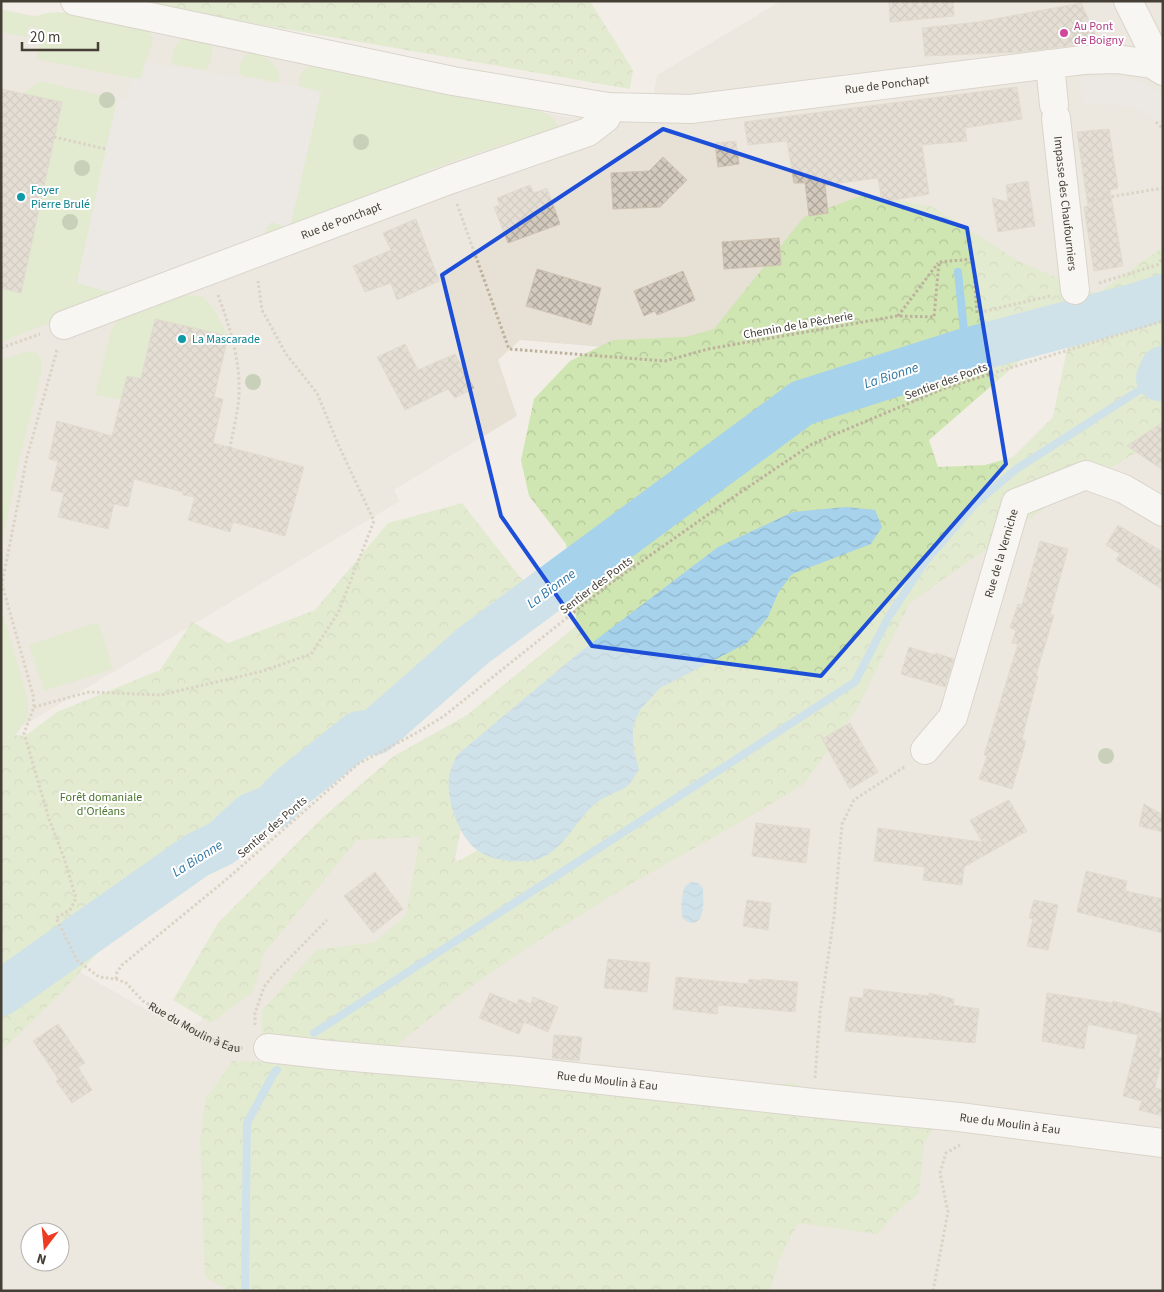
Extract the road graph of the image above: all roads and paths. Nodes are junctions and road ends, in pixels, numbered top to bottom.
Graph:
1 (75, 1) edge
2 (1128, 1) edge
3 (1050, 64) junction
4 (1157, 68) edge
5 (608, 107) junction
6 (1156, 122) dead end
7 (1163, 129) edge
8 (54, 137) dead end
9 (106, 149) dead end
10 (449, 180) junction
11 (1163, 188) edge
12 (1065, 204) junction
13 (254, 253) junction
14 (1163, 258) edge
15 (939, 262) junction
16 (209, 271) junction
17 (1075, 290) junction
18 (898, 316) junction
19 (1161, 322) edge
20 (64, 325) junction
21 (1, 348) edge
22 (230, 448) dead end
23 (1163, 512) edge
24 (34, 707) junction
25 (925, 750) joint
26 (327, 920) dead end
27 (116, 979) junction
28 (262, 1048) junction
29 (812, 1103) junction
30 (964, 1142) dead end
31 (1163, 1143) edge
32 (933, 1291) edge

1 - 5 street, Rue de Ponchapt
2 - 4 street
3 - 4 street, Rue de Ponchapt
3 - 5 street, Rue de Ponchapt
3 - 12 street, Impasse des Chaufourniers
5 - 10 street, Rue de Ponchapt
6 - 7 path
8 - 9 path
10 - 13 street, Rue de Ponchapt
10 - 18 path, Chemin de la Pêcherie
11 - 12 path
12 - 17 street, Impasse des Chaufourniers
13 - 16 street, Rue de Ponchapt
13 - 24 path
14 - 17 path
15 - 17 path
15 - 18 path
15 - 18 path, Chemin de la Pêcherie
16 - 20 street, Rue de Ponchapt
16 - 22 path
19 - 27 path, Sentier des Ponts
20 - 21 path
20 - 24 path
23 - 25 street, Rue de la Verniche
24 - 27 path, Rue du Moulin à Eau
25 - 29 path
26 - 28 path
27 - 28 path, Rue du Moulin à Eau
28 - 29 street, Rue du Moulin à Eau
29 - 31 street, Rue du Moulin à Eau
30 - 32 path

